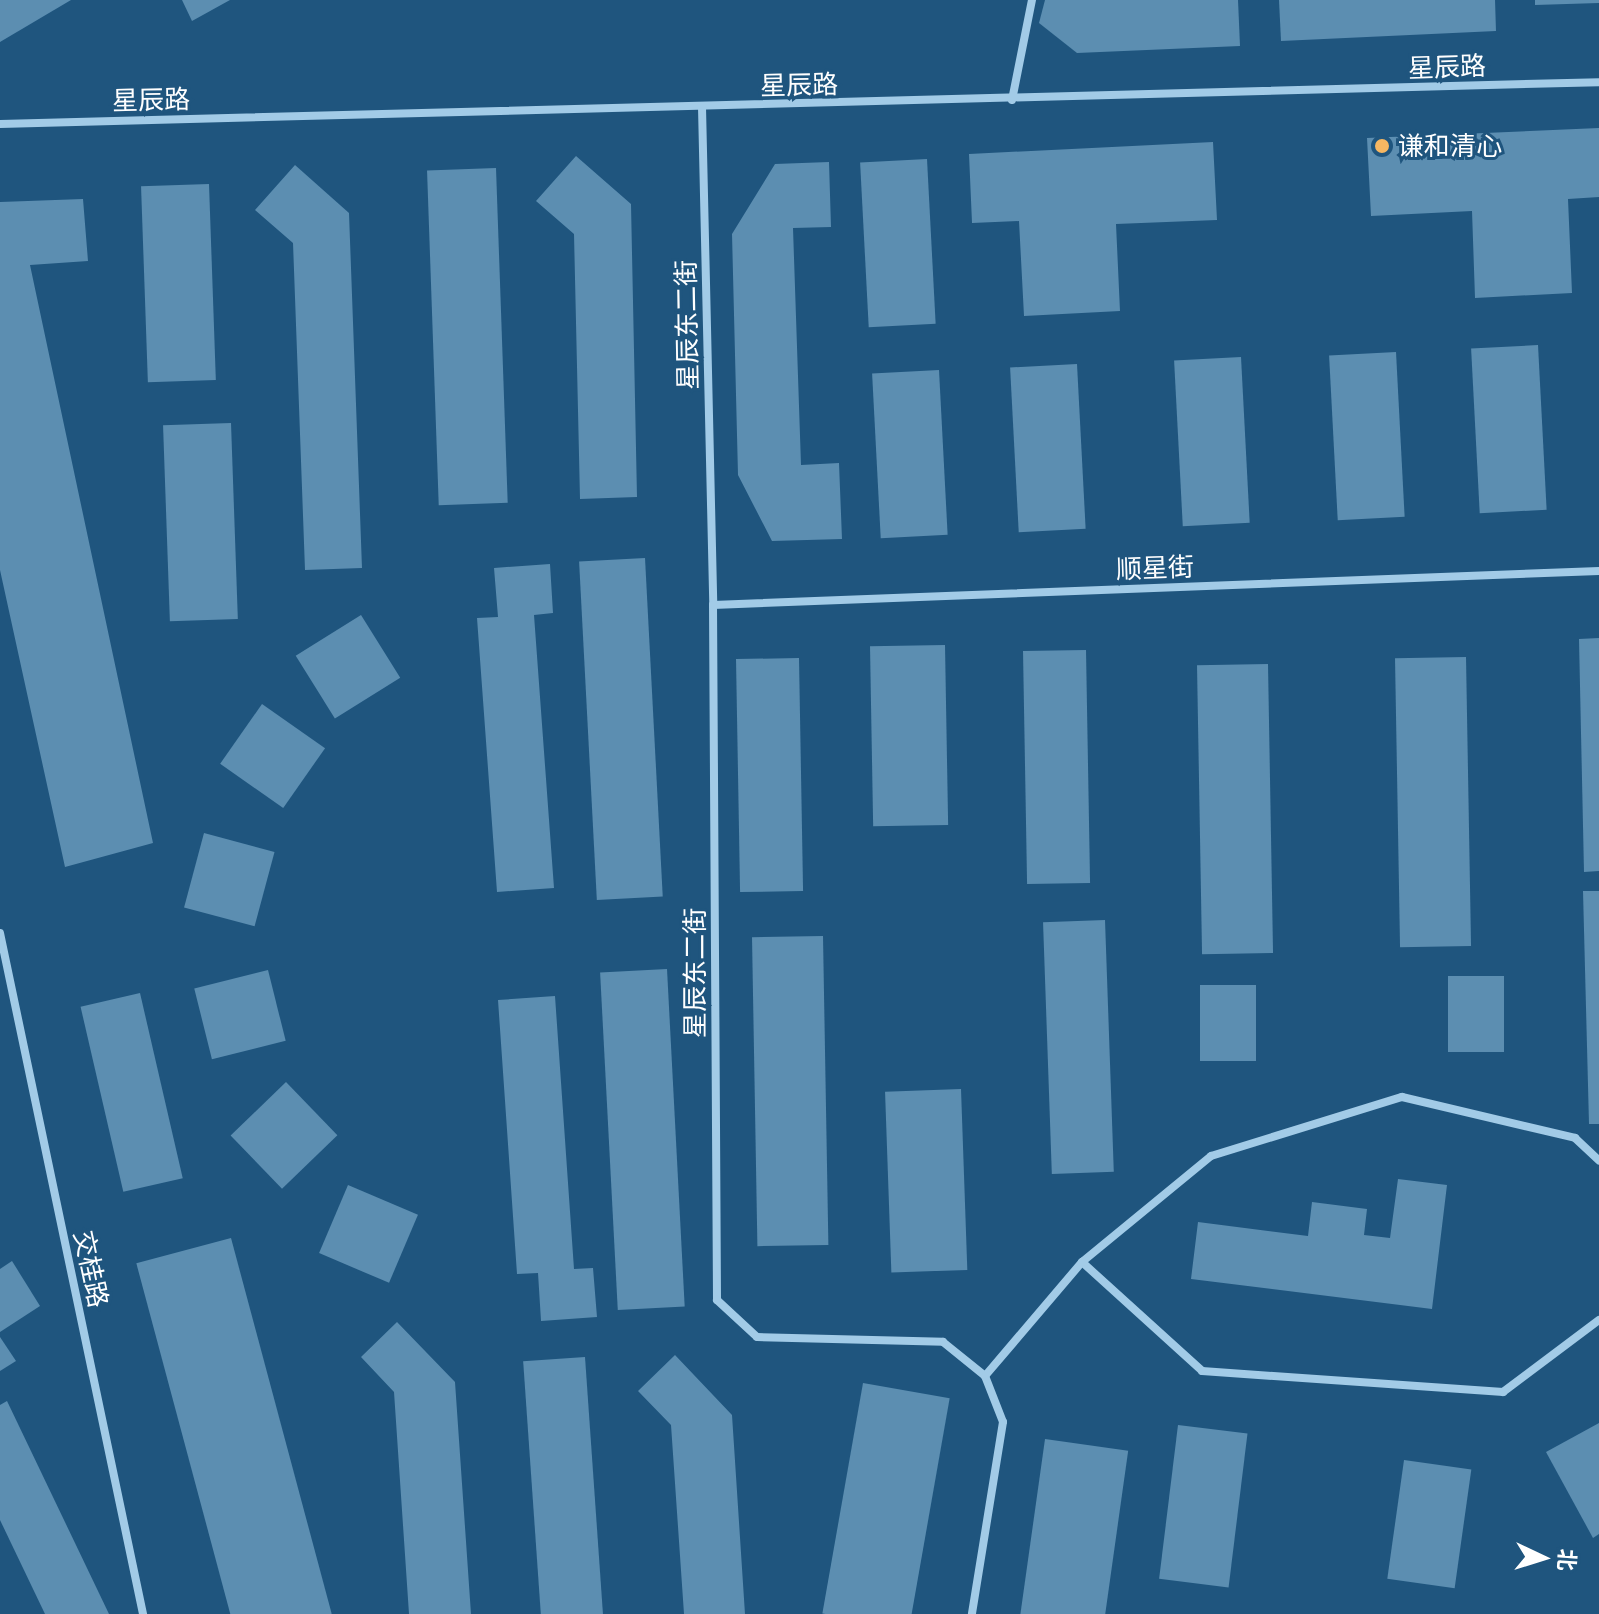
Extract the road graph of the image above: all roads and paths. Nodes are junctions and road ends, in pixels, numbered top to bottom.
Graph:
1 (1032, 0) edge
2 (1599, 82) edge
3 (1012, 100) junction
4 (702, 107) junction
5 (0, 124) edge
6 (1599, 571) edge
7 (713, 605) junction
8 (0, 933) edge
9 (2, 953) edge
10 (1599, 1160) edge
11 (1082, 1262) junction
12 (1599, 1320) edge
13 (985, 1376) junction
14 (143, 1614) edge
15 (972, 1614) edge

1 - 3 street
2 - 3 street, 星辰路
3 - 4 street, 星辰路
4 - 5 street, 星辰路
4 - 7 street, 星辰东二街
6 - 7 street, 顺星街
7 - 13 street, 星辰东二街
8 - 9 street, 交桂路
9 - 14 street, 交桂路
10 - 11 street
11 - 12 street
11 - 13 street
13 - 15 street, 星辰东二街

